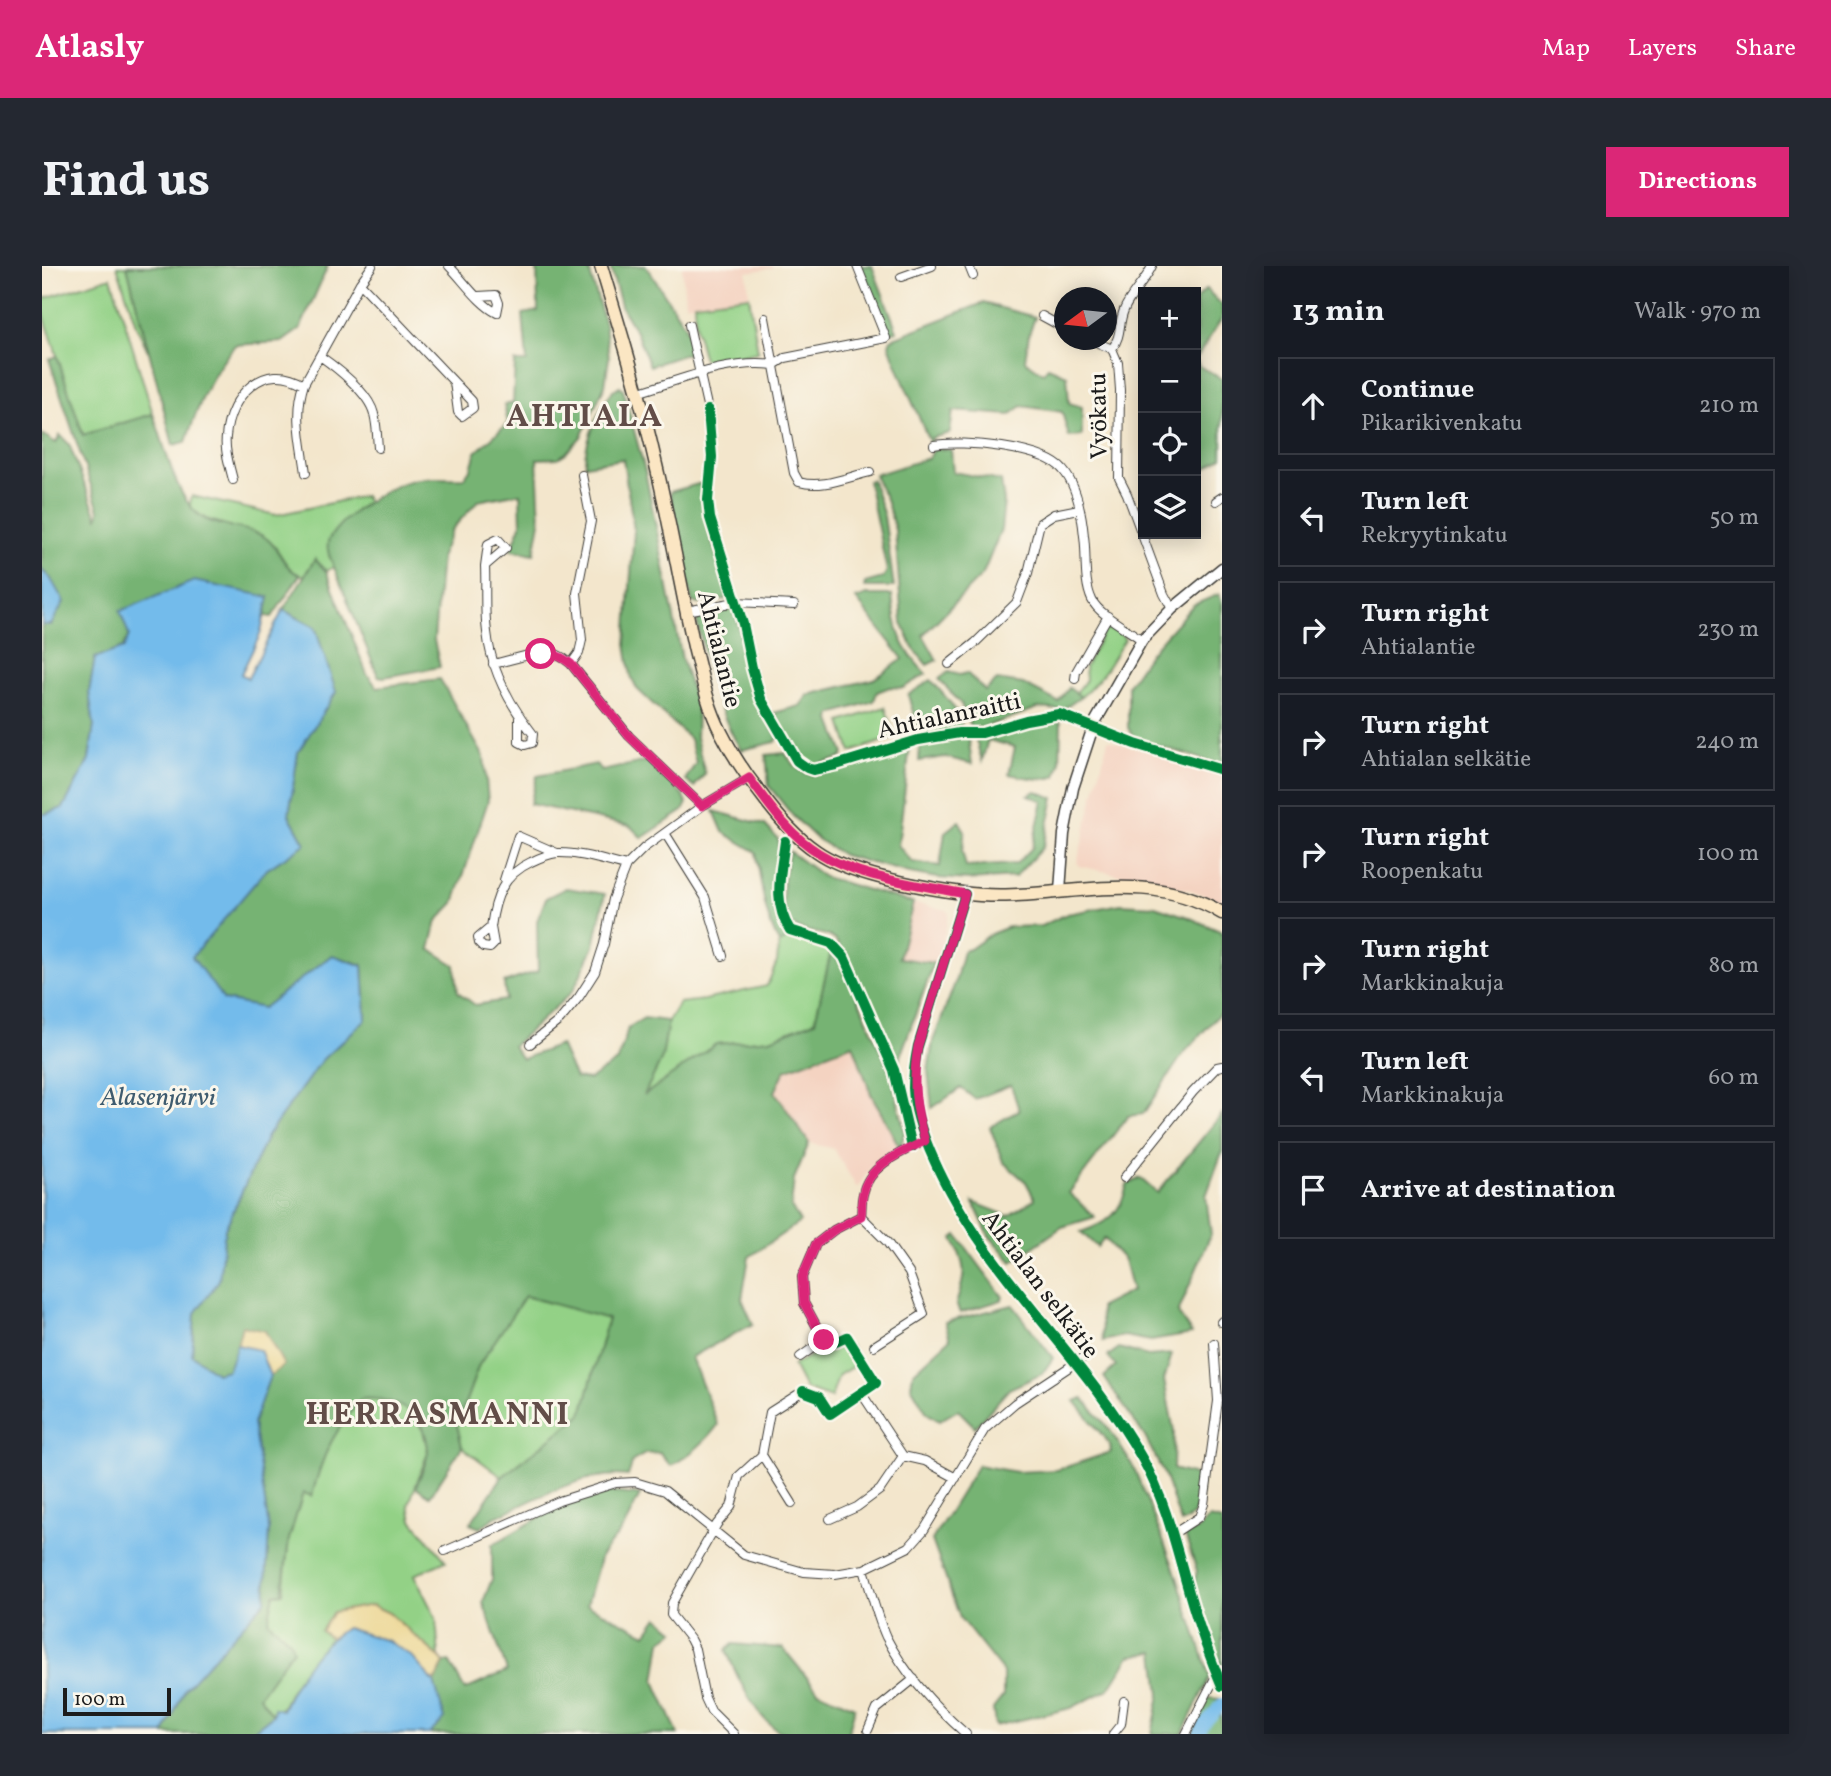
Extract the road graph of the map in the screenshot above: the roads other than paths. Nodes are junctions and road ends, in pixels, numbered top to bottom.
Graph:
1 (372, 266) edge
2 (449, 266) edge
3 (601, 266) edge
4 (857, 266) edge
5 (932, 266) edge
6 (969, 266) edge
7 (1152, 266) edge
8 (973, 276) dead end
9 (901, 277) dead end
10 (360, 283) junction
11 (478, 296) dead end
12 (1042, 316) dead end
13 (765, 318) dead end
14 (1054, 322) edge
15 (690, 325) dead end
16 (1117, 342) edge
17 (1112, 350) edge
18 (320, 356) junction
19 (774, 365) junction
20 (701, 373) junction
21 (454, 382) dead end
22 (304, 384) junction
23 (637, 393) junction
24 (708, 410) dead end
25 (934, 445) dead end
26 (378, 448) dead end
27 (870, 472) dead end
28 (306, 474) dead end
29 (582, 475) dead end
30 (233, 480) dead end
31 (1079, 509) junction
32 (485, 566) dead end
33 (1222, 568) edge
34 (794, 605) dead end
35 (1172, 609) junction
36 (687, 611) junction
37 (1108, 616) junction
38 (1142, 640) junction
39 (493, 664) junction
40 (571, 664) junction
41 (950, 664) dead end
42 (1075, 679) dead end
43 (519, 717) dead end
44 (749, 778) junction
45 (702, 806) junction
46 (665, 833) junction
47 (557, 853) junction
48 (626, 866) junction
49 (503, 883) junction
50 (1060, 891) junction
51 (965, 894) junction
52 (1222, 913) edge
53 (491, 926) dead end
54 (723, 956) dead end
55 (530, 1044) dead end
56 (1222, 1066) edge
57 (925, 1141) junction
58 (1124, 1178) dead end
59 (861, 1216) junction
60 (1214, 1343) dead end
61 (874, 1346) dead end
62 (1086, 1356) dead end
63 (800, 1357) dead end
64 (1074, 1363) junction
65 (803, 1391) dead end
66 (862, 1394) dead end
67 (762, 1455) junction
68 (903, 1456) junction
69 (956, 1478) junction
70 (792, 1503) dead end
71 (830, 1519) dead end
72 (713, 1531) junction
73 (1173, 1534) junction
74 (445, 1551) dead end
75 (864, 1569) junction
76 (1217, 1674) junction
77 (914, 1679) junction
78 (1222, 1686) edge
79 (1124, 1701) dead end
80 (868, 1730) dead end
81 (734, 1734) edge
82 (966, 1734) edge
83 (1113, 1734) edge
84 (1186, 1734) edge

1 - 10 street
2 - 11 street
3 - 23 main road, Ahtialantie
4 - 19 street
5 - 9 street
6 - 8 street
7 - 16 street, Vyökatu
10 - 18 street
10 - 21 street
12 - 14 street
13 - 19 street
15 - 20 street
17 - 35 street, Vyökatu
18 - 22 street
18 - 26 street
19 - 20 street
19 - 27 street
20 - 23 street
20 - 24 street
22 - 28 street
22 - 30 street
23 - 36 main road, Ahtialantie
25 - 31 street
29 - 40 street
31 - 37 street
31 - 41 street
32 - 39 street
33 - 35 street
34 - 36 street
35 - 38 street
36 - 44 main road, Ahtialantie
37 - 38 street
37 - 42 street
38 - 50 street
39 - 40 street
39 - 43 street
40 - 45 street
44 - 45 street
44 - 51 main road, Ahtialantie
45 - 46 street
46 - 48 street
46 - 54 street
47 - 48 street
47 - 49 street
47 - 49 street
48 - 55 street
49 - 53 street
50 - 51 main road, Ahtialantie
50 - 52 main road, Ahtialantie
51 - 57 street, Ahtialan selkätie
56 - 58 street
57 - 59 street
57 - 64 street, Ahtialan selkätie
59 - 61 street
59 - 63 street
60 - 73 street
62 - 64 street
64 - 69 street
64 - 73 street, Ahtialan selkätie
65 - 67 street
66 - 68 street
67 - 70 street
67 - 72 street
68 - 69 street
68 - 71 street
69 - 75 street
72 - 74 street
72 - 75 street
72 - 81 street
73 - 76 street, Ahtialan selkätie
75 - 77 street
76 - 78 street, Ahtialan selkätie
76 - 84 street
77 - 80 street
77 - 82 street
79 - 83 street

